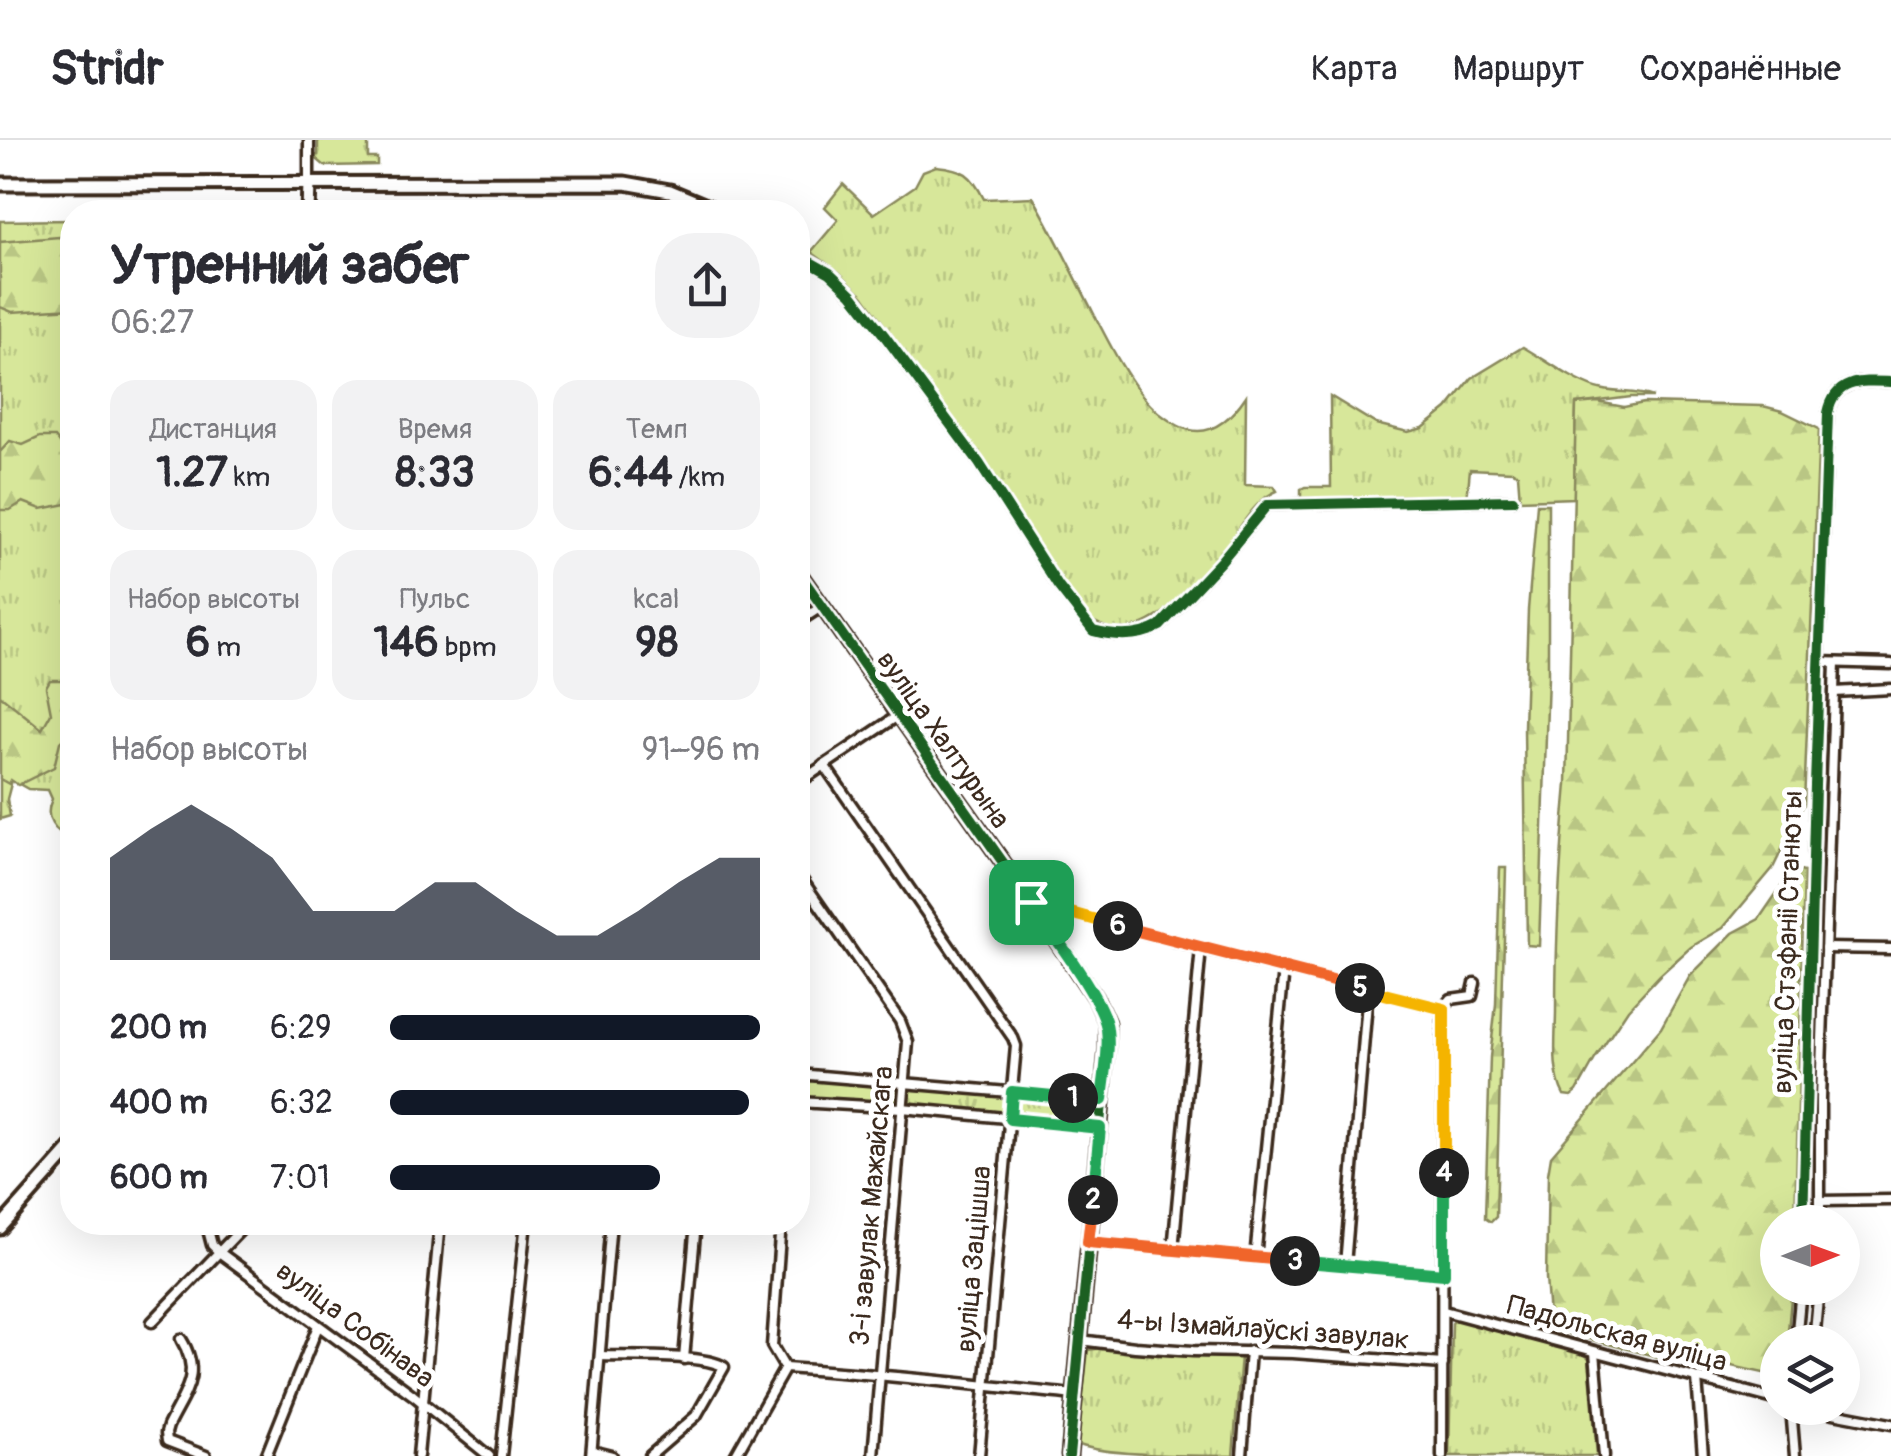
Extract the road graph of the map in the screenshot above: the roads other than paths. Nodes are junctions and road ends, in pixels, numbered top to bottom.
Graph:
1 (309, 140) edge
2 (0, 184) edge
3 (308, 184) junction
4 (308, 200) edge
5 (689, 200) edge
6 (810, 262) edge
7 (1891, 382) edge
8 (1513, 500) dead end
9 (810, 590) edge
10 (821, 606) junction
11 (810, 614) edge
12 (1819, 662) junction
13 (1835, 663) junction
14 (1891, 664) edge
15 (1891, 690) edge
16 (1834, 692) junction
17 (899, 715) junction
18 (824, 766) junction
19 (810, 775) edge
20 (810, 892) edge
21 (1031, 902) junction
22 (1201, 948) junction
23 (1826, 948) junction
24 (1891, 949) edge
25 (1284, 969) junction
26 (1475, 983) dead end
27 (1368, 990) junction
28 (1444, 1009) junction
29 (810, 1075) edge
30 (905, 1082) junction
31 (1012, 1092) junction
32 (1102, 1100) junction
33 (810, 1103) edge
34 (902, 1108) junction
35 (1010, 1119) junction
36 (1100, 1128) junction
37 (60, 1160) edge
38 (1820, 1200) junction
39 (1891, 1200) edge
40 (1803, 1205) edge
41 (1820, 1205) edge
42 (0, 1228) edge
43 (209, 1235) edge
44 (235, 1235) edge
45 (439, 1235) edge
46 (525, 1235) edge
47 (610, 1235) edge
48 (695, 1235) edge
49 (780, 1235) edge
50 (1088, 1242) junction
51 (1173, 1250) junction
52 (219, 1252) junction
53 (1254, 1258) junction
54 (1345, 1265) junction
55 (1444, 1274) junction
56 (1444, 1311) junction
57 (152, 1322) dead end
58 (318, 1326) junction
59 (181, 1340) dead end
60 (1080, 1340) junction
61 (1250, 1351) junction
62 (1595, 1352) junction
63 (600, 1356) junction
64 (684, 1359) junction
65 (1443, 1364) junction
66 (785, 1368) junction
67 (880, 1374) junction
68 (1697, 1379) junction
69 (984, 1386) junction
70 (1074, 1395) junction
71 (1760, 1395) edge
72 (422, 1403) junction
73 (1860, 1418) edge
74 (1891, 1424) edge
75 (1792, 1425) edge
76 (591, 1454) edge
77 (206, 1456) edge
78 (266, 1456) edge
79 (418, 1456) edge
80 (489, 1456) edge
81 (501, 1456) edge
82 (612, 1456) edge
83 (650, 1456) edge
84 (735, 1456) edge
85 (874, 1456) edge
86 (979, 1456) edge
87 (1069, 1456) edge
88 (1242, 1456) edge
89 (1442, 1456) edge
90 (1604, 1456) edge
91 (1703, 1456) edge
92 (1795, 1456) edge

1 - 3 street
2 - 3 street
3 - 4 street
3 - 5 street
6 - 8 street
7 - 12 street, вуліца Стэфаніі Станюты
9 - 10 street, вуліца Халтурына
10 - 11 street
10 - 17 street, вуліца Халтурына
12 - 13 street
12 - 40 street, вуліца Стэфаніі Станюты
13 - 14 street
13 - 16 street
15 - 16 street
16 - 23 street
17 - 18 street
17 - 21 street, вуліца Халтурына
18 - 19 street
18 - 31 street, вуліца Зацішша
20 - 30 street, 3-і завулак Мажайскага
21 - 22 street
21 - 32 street, вуліца Халтурына
22 - 25 street
22 - 51 street
23 - 24 street
23 - 38 street
25 - 27 street
25 - 53 street
26 - 28 street
27 - 28 street
27 - 54 street
28 - 55 street
29 - 30 street
30 - 31 street
30 - 34 street, 3-і завулак Мажайскага
31 - 32 street
31 - 35 street, вуліца Зацішша
32 - 36 street, вуліца Халтурына
33 - 34 street
34 - 35 street
34 - 67 street, 3-і завулак Мажайскага
35 - 36 street
35 - 69 street, вуліца Зацішша
36 - 50 street, вуліца Халтурына
37 - 42 street
38 - 39 street
38 - 41 street
43 - 52 street, вуліца Собінава
44 - 52 street
45 - 72 street
46 - 81 street
47 - 63 street
48 - 64 street
49 - 66 street
50 - 51 street
50 - 60 street, вуліца Халтурына
51 - 53 street
52 - 57 street
52 - 58 street, вуліца Собінава
53 - 54 street
54 - 55 street
55 - 56 street
56 - 62 street, Падольская вуліца
56 - 65 street
58 - 72 street, вуліца Собінава
58 - 78 street
59 - 77 street
60 - 61 street, 4-ы Ізмайлаўскі завулак
60 - 70 street, вуліца Халтурына
61 - 65 street, 4-ы Ізмайлаўскі завулак
61 - 88 street
62 - 68 street, Падольская вуліца
62 - 90 street
63 - 64 street
63 - 76 street
64 - 83 street
65 - 89 street
66 - 67 street
66 - 84 street
67 - 69 street
67 - 85 street, 3-і завулак Мажайскага
68 - 71 street, Падольская вуліца
68 - 91 street
69 - 70 street
69 - 86 street, вуліца Зацішша
70 - 87 street, вуліца Халтурына
72 - 79 street
72 - 80 street, вуліца Собінава
73 - 74 street
75 - 92 street
76 - 82 street

